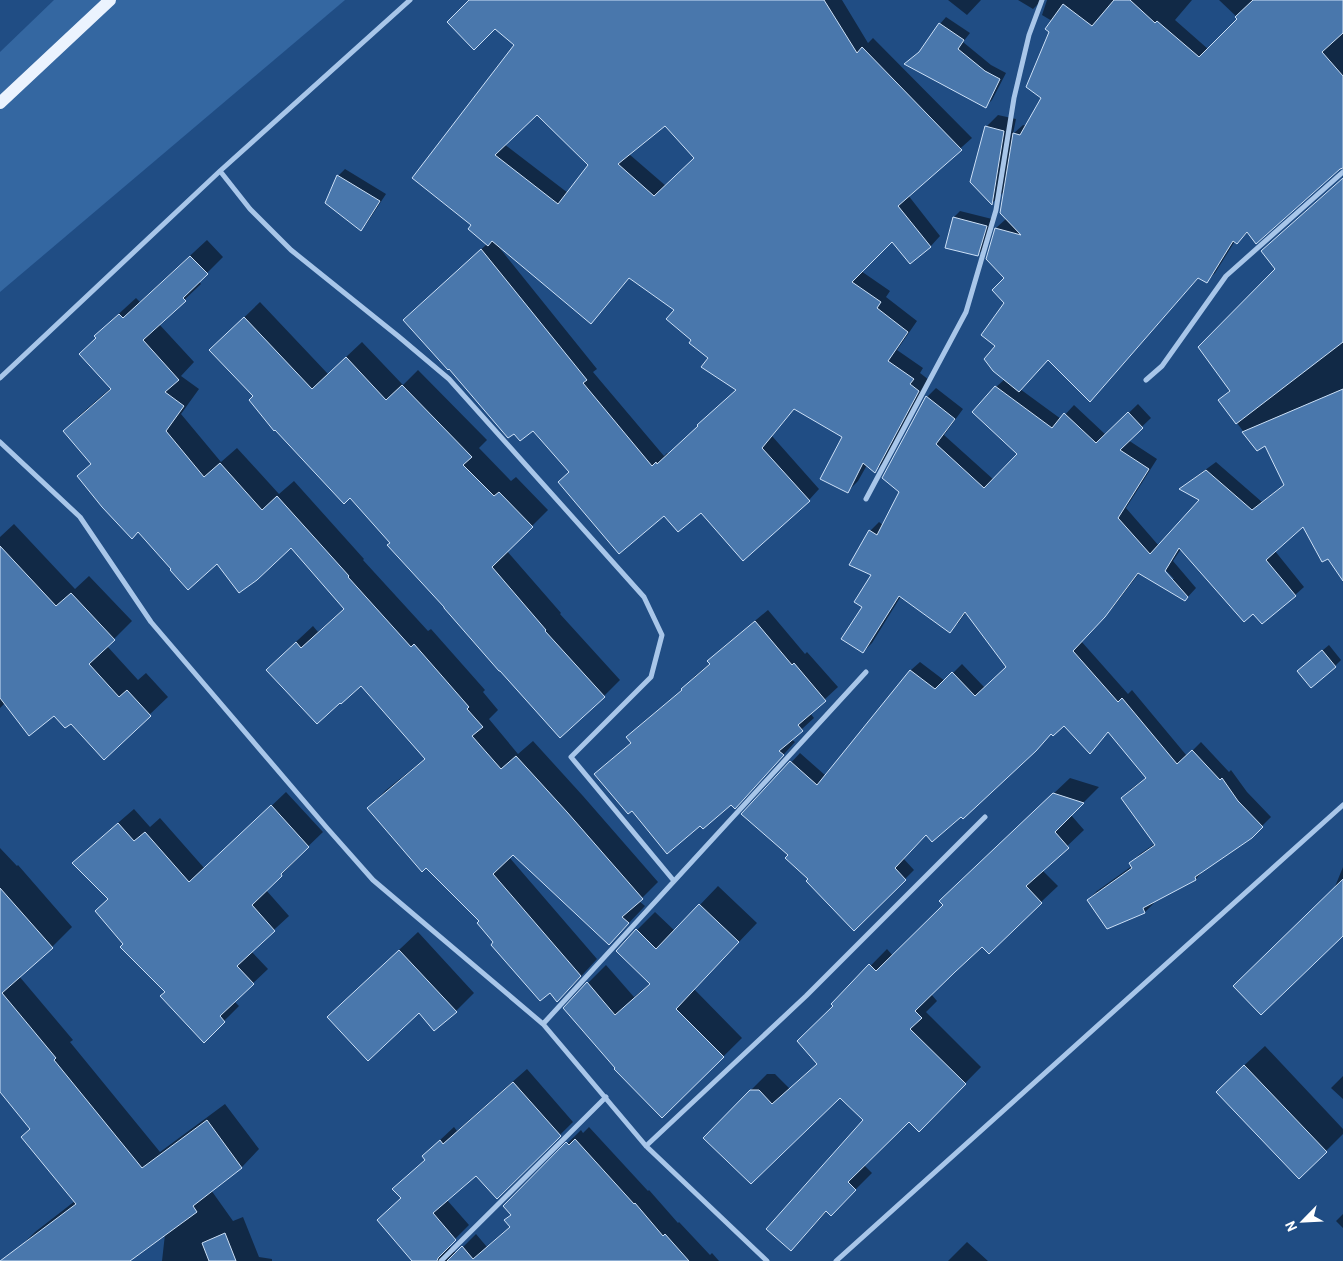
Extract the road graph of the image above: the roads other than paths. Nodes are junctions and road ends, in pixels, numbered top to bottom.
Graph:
1 (110, 0) edge
2 (410, 0) edge
3 (1042, 0) edge
4 (0, 103) edge
5 (220, 171) junction
6 (1343, 172) edge
7 (0, 378) edge
8 (1146, 380) dead end
9 (0, 442) edge
10 (866, 499) dead end
11 (866, 672) dead end
12 (1343, 805) edge
13 (985, 817) dead end
14 (674, 881) junction
15 (544, 1024) junction
16 (606, 1097) junction
17 (646, 1146) junction
18 (442, 1261) edge
19 (767, 1261) edge
20 (836, 1261) edge

1 - 4 main road
2 - 5 street
3 - 10 street
5 - 7 street
5 - 14 street
6 - 8 street
9 - 15 street
11 - 14 street
12 - 20 street
13 - 17 street
14 - 15 street
15 - 16 street
16 - 17 street
16 - 18 street
17 - 19 street

